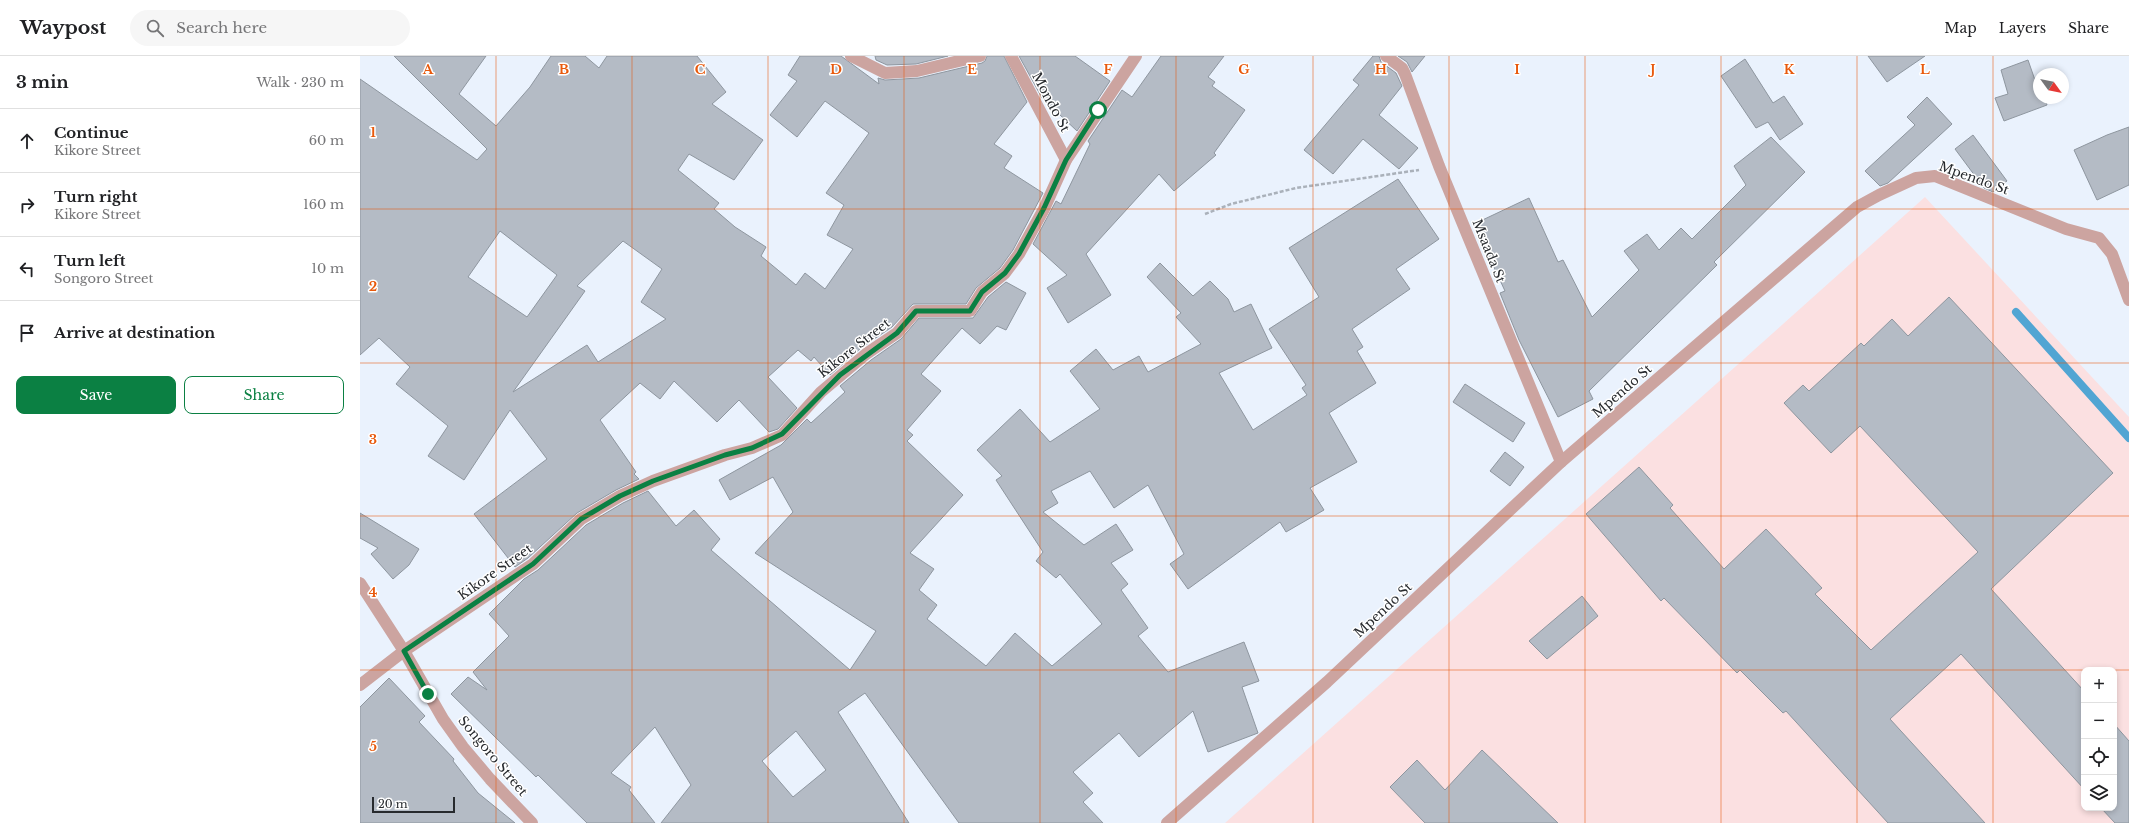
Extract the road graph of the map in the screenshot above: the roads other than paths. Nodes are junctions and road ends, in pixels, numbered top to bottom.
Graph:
1 (852, 56) edge
2 (980, 56) edge
3 (1011, 56) edge
4 (1136, 56) edge
5 (1386, 56) edge
6 (1066, 160) junction
7 (2129, 300) edge
8 (1561, 462) junction
9 (360, 583) edge
10 (404, 651) junction
11 (360, 685) edge
12 (532, 823) edge
13 (1167, 823) edge

1 - 2 street
3 - 6 street, Mondo St
4 - 6 street, Kikore Street
5 - 8 street, Msaada St
6 - 10 street, Kikore Street
7 - 8 street, Mpendo St
8 - 13 street, Mpendo St
9 - 10 street, Songoro Street
10 - 11 street
10 - 12 street, Songoro Street

